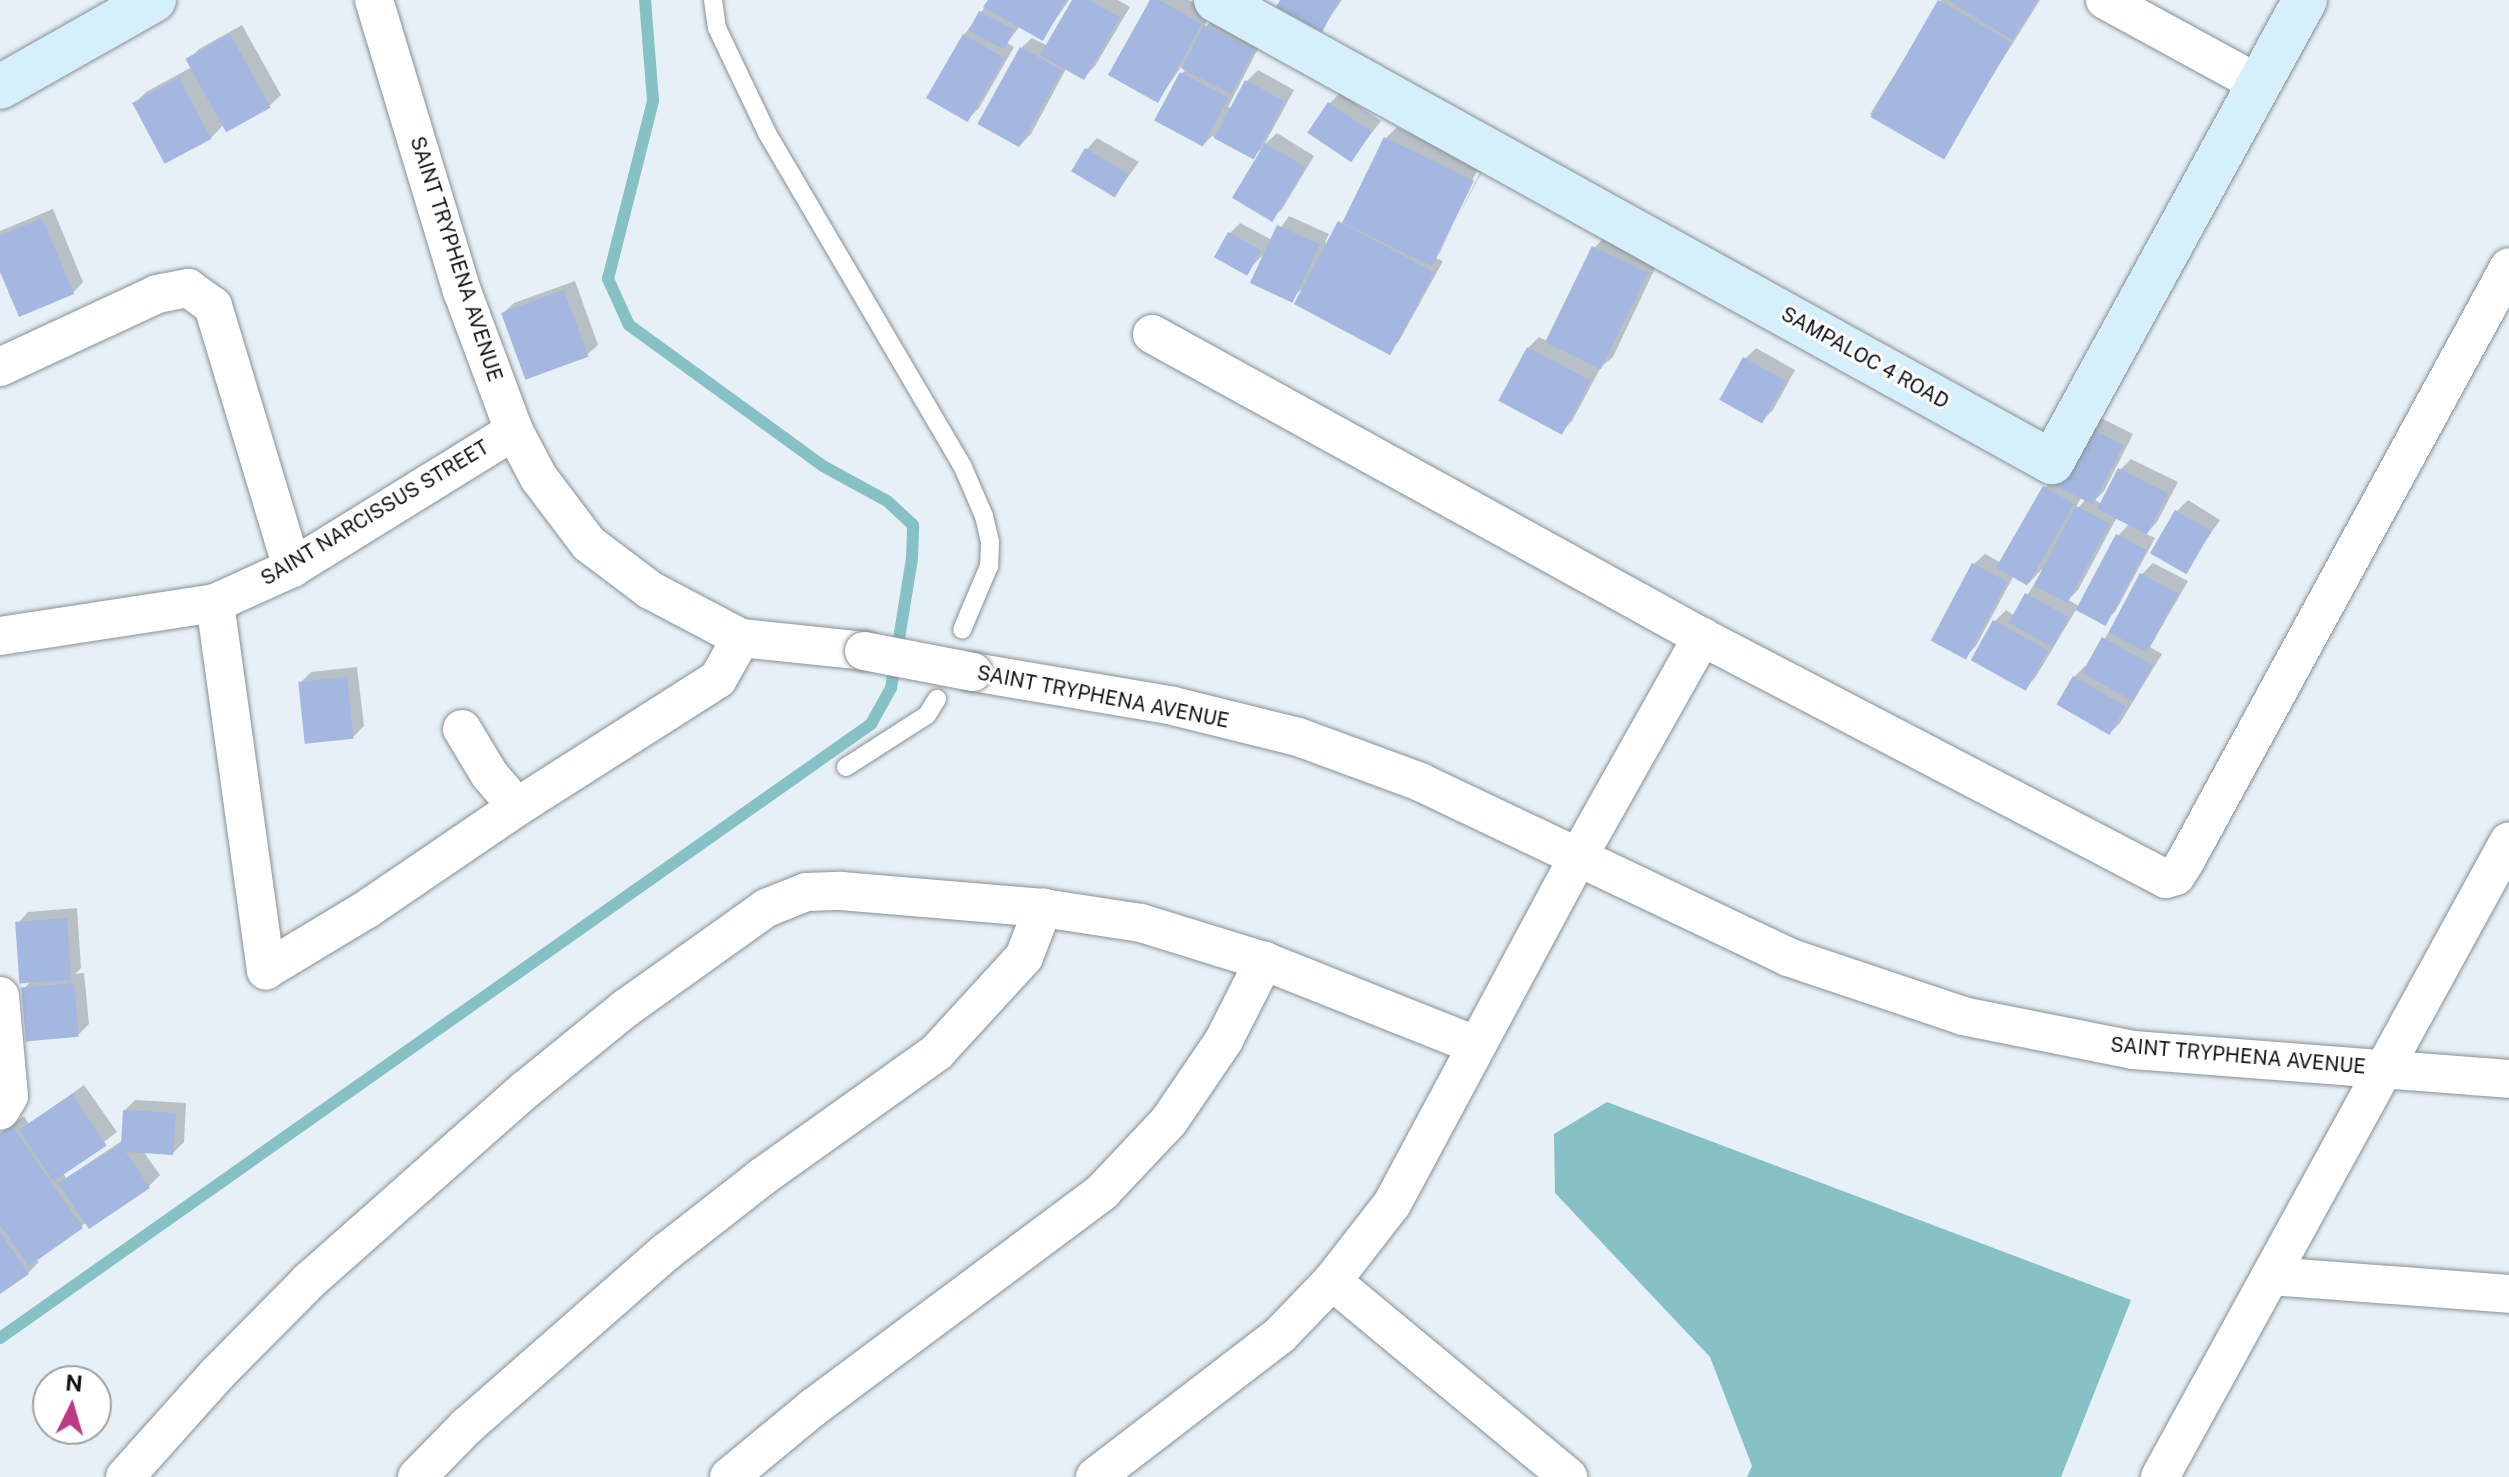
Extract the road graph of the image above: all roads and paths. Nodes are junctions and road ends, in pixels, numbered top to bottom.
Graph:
1 (154, 0) edge
2 (374, 0) edge
3 (713, 0) edge
4 (1216, 0) edge
5 (2105, 0) edge
6 (2305, 0) edge
7 (2259, 84) junction
8 (0, 87) edge
9 (2509, 267) edge
10 (1152, 334) dead end
11 (0, 367) edge
12 (514, 431) junction
13 (292, 568) junction
14 (215, 603) junction
15 (962, 630) dead end
16 (0, 636) edge
17 (1702, 637) junction
18 (741, 638) junction
19 (937, 699) dead end
20 (462, 729) dead end
21 (846, 767) dead end
22 (517, 807) junction
23 (2509, 841) edge
24 (1578, 857) junction
25 (1043, 908) junction
26 (1264, 961) junction
27 (0, 996) edge
28 (2, 1035) edge
29 (1475, 1045) junction
30 (2386, 1070) junction
31 (2509, 1079) edge
32 (0, 1111) edge
33 (2271, 1276) junction
34 (1332, 1281) junction
35 (2509, 1294) edge
36 (2172, 1476) edge
37 (125, 1477) edge
38 (417, 1477) edge
39 (729, 1477) edge
40 (1095, 1477) edge
41 (1568, 1477) edge

1 - 8 street
2 - 12 street, SAINT TRYPHENA AVENUE
3 - 15 lane
4 - 7 street, SAMPALOC 4 ROAD
5 - 7 street
6 - 7 street, SAMPALOC 4 ROAD
9 - 17 street
10 - 17 street
11 - 13 street
12 - 13 street, SAINT NARCISSUS STREET
12 - 18 street, SAINT TRYPHENA AVENUE
13 - 14 street, SAINT NARCISSUS STREET
14 - 16 street, SAINT NARCISSUS STREET
14 - 22 street
17 - 24 street
18 - 22 street
18 - 24 street, SAINT TRYPHENA AVENUE, bridge
19 - 21 lane
20 - 22 street
23 - 30 street
24 - 29 street
24 - 30 street, SAINT TRYPHENA AVENUE
25 - 26 street
25 - 37 street
25 - 38 street
26 - 29 street
26 - 39 street
27 - 28 street
28 - 32 street
29 - 34 street
30 - 31 street, SAINT TRYPHENA AVENUE
30 - 33 street
33 - 35 street
33 - 36 street
34 - 40 street
34 - 41 street

